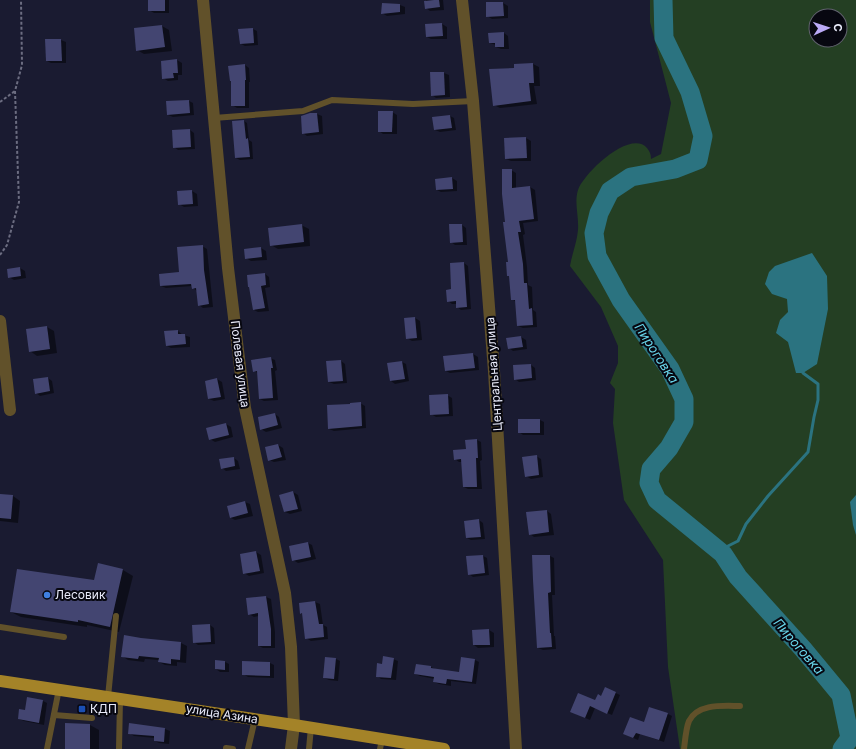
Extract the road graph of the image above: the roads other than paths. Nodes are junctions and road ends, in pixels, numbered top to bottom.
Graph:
1 (203, 0) edge
2 (462, 0) edge
3 (473, 101) junction
4 (214, 118) junction
5 (0, 321) edge
6 (10, 410) dead end
7 (116, 616) dead end
8 (0, 627) edge
9 (64, 637) dead end
10 (0, 681) edge
11 (59, 690) junction
12 (114, 698) junction
13 (740, 706) dead end
14 (54, 715) junction
15 (92, 718) dead end
16 (255, 719) junction
17 (294, 724) junction
18 (311, 727) junction
19 (381, 744) edge
20 (47, 749) edge
21 (119, 749) edge
22 (226, 749) edge
23 (233, 749) edge
24 (248, 749) edge
25 (291, 749) edge
26 (309, 749) edge
27 (444, 749) edge
28 (516, 749) edge
29 (684, 749) edge

1 - 4 street, Полевая улица
2 - 3 street, Центральная улица
3 - 4 lane
3 - 28 street, Центральная улица
4 - 17 street, Полевая улица
5 - 6 street
7 - 12 lane
8 - 9 lane
10 - 11 main road, улица Азина
11 - 12 main road, улица Азина
11 - 14 lane
12 - 16 main road, улица Азина
12 - 21 lane
13 - 29 lane
14 - 15 lane
14 - 20 lane
16 - 17 main road, улица Азина
16 - 24 lane
17 - 18 main road, улица Азина
17 - 25 street, Полевая улица
18 - 19 main road, улица Азина
18 - 26 lane
19 - 27 main road, улица Азина
22 - 23 lane

